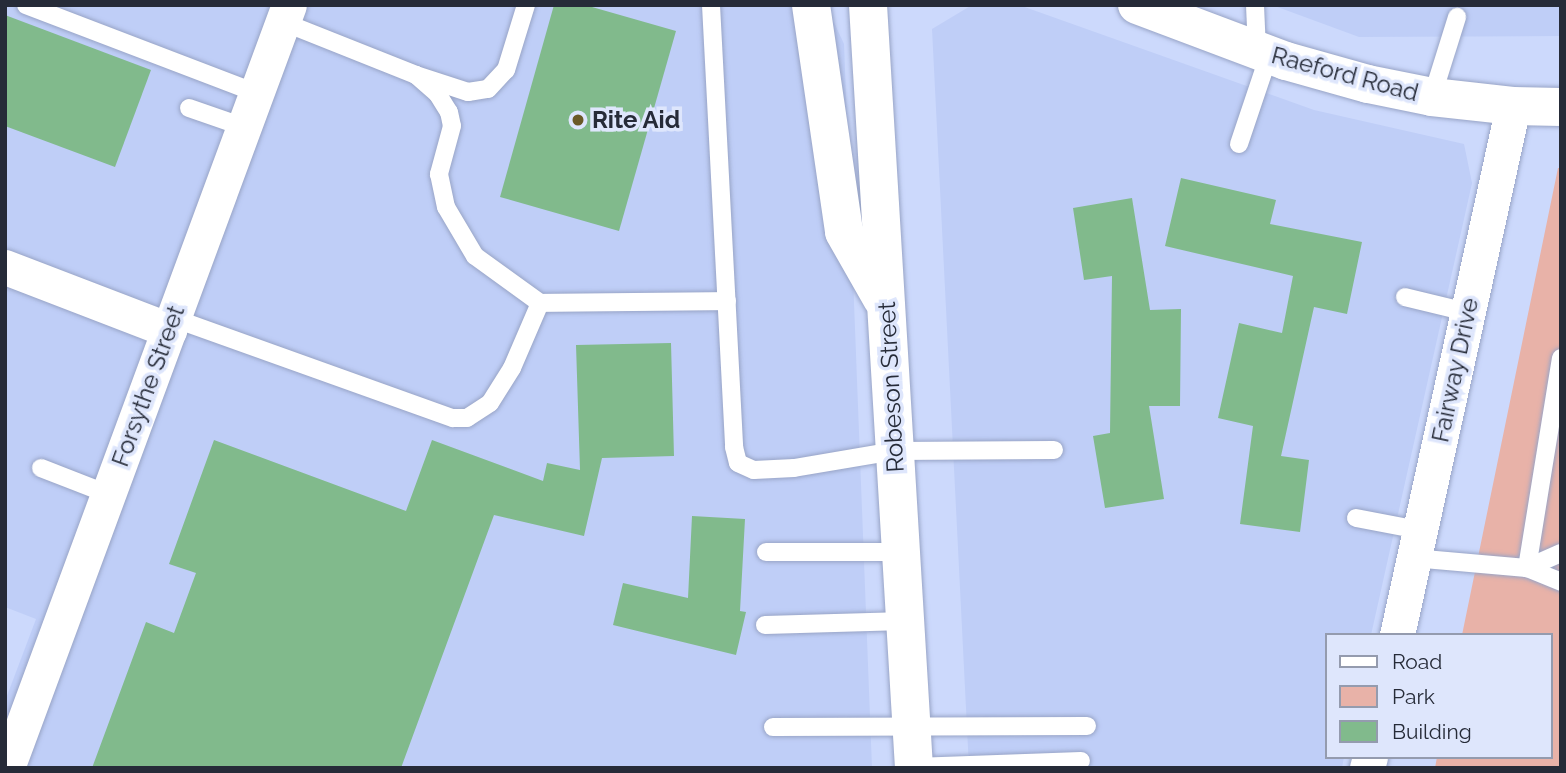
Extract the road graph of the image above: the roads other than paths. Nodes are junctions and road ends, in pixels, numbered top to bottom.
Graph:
1 (26, 5) edge
2 (526, 5) edge
3 (711, 5) edge
4 (811, 5) edge
5 (868, 5) edge
6 (1137, 5) edge
7 (1255, 5) edge
8 (1185, 13) edge
9 (286, 14) edge
10 (1457, 17) dead end
11 (1263, 53) junction
12 (416, 75) junction
13 (257, 93) junction
14 (1432, 97) junction
15 (1513, 106) junction
16 (1561, 107) edge
17 (189, 108) dead end
18 (244, 127) junction
19 (1239, 144) dead end
20 (5, 267) edge
21 (1405, 297) dead end
22 (727, 301) junction
23 (540, 303) junction
24 (886, 306) junction
25 (1467, 312) junction
26 (171, 324) junction
27 (1561, 358) edge
28 (1055, 450) dead end
29 (894, 451) junction
30 (41, 468) dead end
31 (108, 494) junction
32 (1356, 518) dead end
33 (1416, 544) junction
34 (766, 552) dead end
35 (900, 552) junction
36 (1561, 553) edge
37 (1527, 568) junction
38 (1561, 582) edge
39 (905, 621) junction
40 (765, 625) dead end
41 (1396, 633) edge
42 (911, 726) junction
43 (1087, 726) dead end
44 (773, 727) dead end
45 (1081, 761) dead end
46 (914, 767) edge
47 (7, 768) edge

1 - 13 lane
2 - 12 lane
3 - 22 lane
4 - 24 main road
5 - 24 main road, Robeson Street
6 - 8 main road, Raeford Road
7 - 11 lane
8 - 11 main road, Raeford Road
9 - 12 lane
9 - 13 street, Forsythe Street
10 - 14 lane
11 - 14 main road, Raeford Road
11 - 19 lane
12 - 23 lane
13 - 18 street, Forsythe Street
14 - 15 main road, Raeford Road
15 - 16 main road, Raeford Road
15 - 25 street, Fairway Drive
17 - 18 lane
18 - 26 street, Forsythe Street
20 - 26 street
21 - 25 lane
22 - 23 lane
22 - 29 lane
23 - 26 lane
24 - 29 main road, Robeson Street
25 - 33 street, Fairway Drive
26 - 31 street, Forsythe Street
27 - 37 lane
28 - 29 lane
29 - 35 main road, Robeson Street
30 - 31 lane
31 - 47 street, Forsythe Street
32 - 33 lane
33 - 37 lane
33 - 41 street, Fairway Drive
34 - 35 lane
35 - 39 main road, Robeson Street
36 - 37 lane
37 - 38 lane
39 - 40 lane
39 - 42 main road, Robeson Street
42 - 43 lane
42 - 44 lane
42 - 46 main road, Robeson Street
45 - 46 lane

